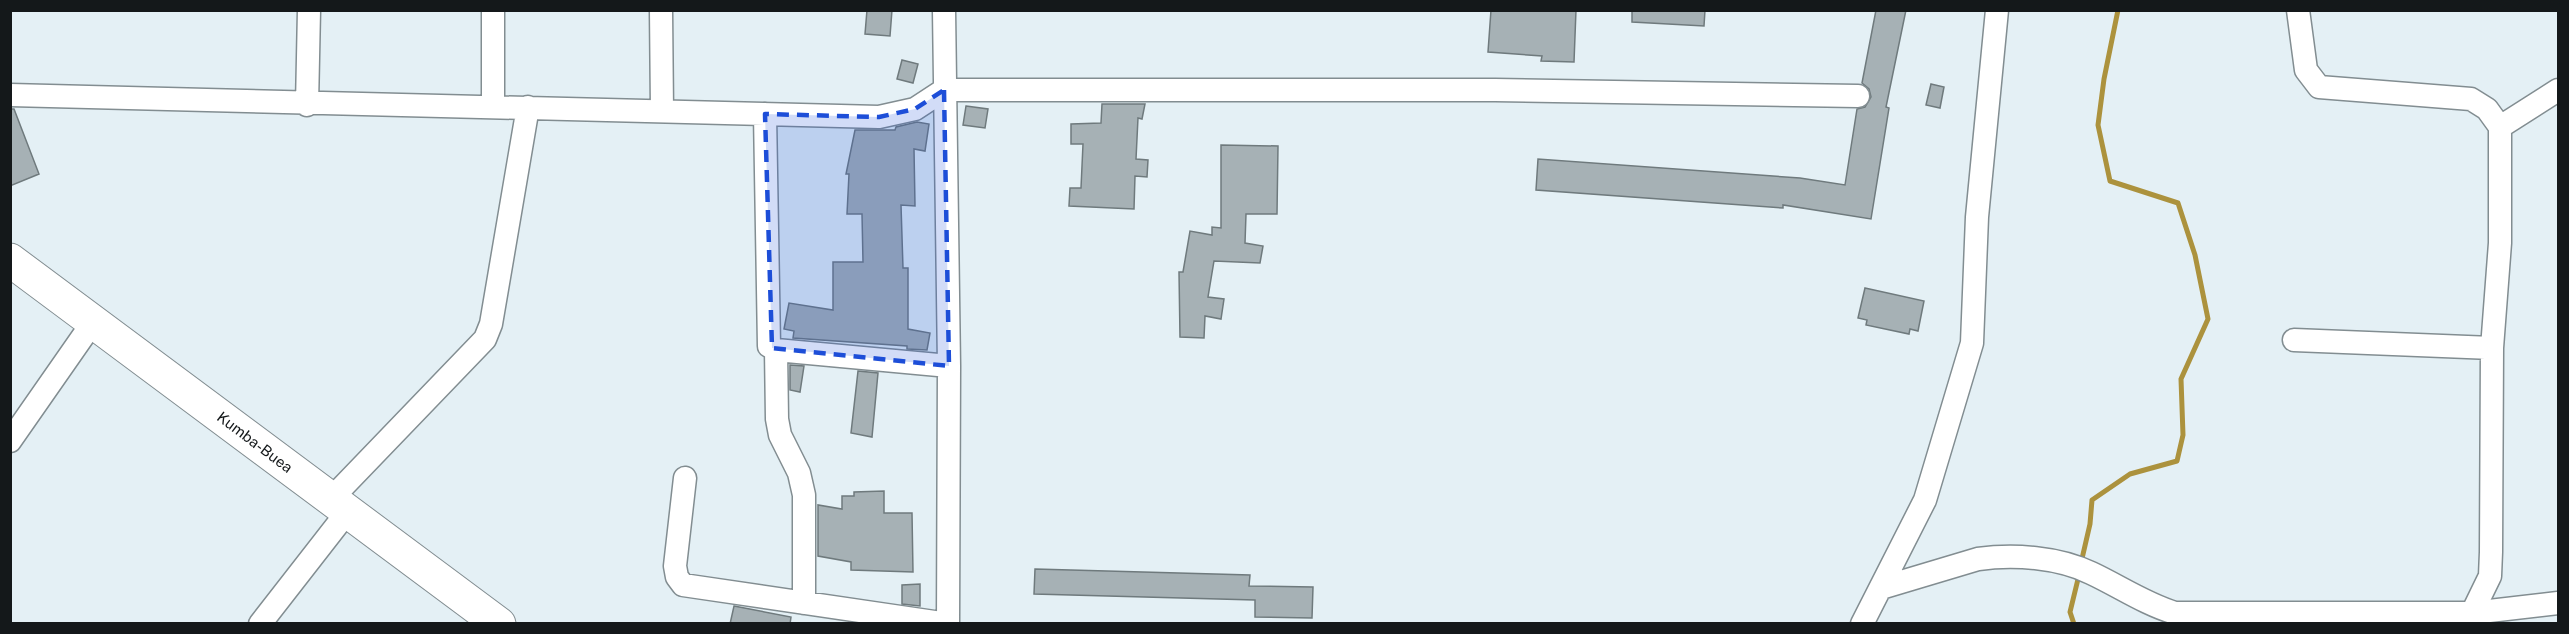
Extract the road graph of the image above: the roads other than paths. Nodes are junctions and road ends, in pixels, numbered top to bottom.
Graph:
1 (309, 10) edge
2 (493, 10) edge
3 (661, 10) edge
4 (944, 10) edge
5 (1997, 10) edge
6 (2298, 10) edge
7 (944, 90) junction
8 (2559, 90) edge
9 (10, 95) edge
10 (1858, 96) dead end
11 (307, 105) junction
12 (493, 106) junction
13 (528, 107) junction
14 (662, 111) junction
15 (765, 114) junction
16 (2500, 127) junction
17 (10, 261) edge
18 (93, 322) junction
19 (2294, 340) dead end
20 (2492, 348) junction
21 (776, 350) junction
22 (950, 366) junction
23 (10, 441) edge
24 (685, 478) dead end
25 (340, 505) junction
26 (1881, 588) junction
27 (804, 603) junction
28 (2559, 603) edge
29 (2472, 618) edge
30 (260, 624) edge
31 (499, 624) edge
32 (948, 624) edge
33 (1862, 624) edge

1 - 11 street
2 - 12 street
3 - 14 street
4 - 7 street
5 - 26 street
6 - 16 street
7 - 10 street
7 - 15 street
7 - 22 street
8 - 16 street
9 - 11 street
11 - 12 street
12 - 13 street
13 - 14 street
13 - 25 street
14 - 15 street
15 - 21 street
16 - 20 street
17 - 18 highway, Kumba-Buea
18 - 23 street
18 - 25 highway, Kumba-Buea
19 - 20 street
20 - 29 street
21 - 22 street
21 - 27 street
22 - 32 street
24 - 27 street
25 - 30 street
25 - 31 highway, Kumba-Buea
26 - 29 street
26 - 33 street
27 - 32 street
28 - 29 street

